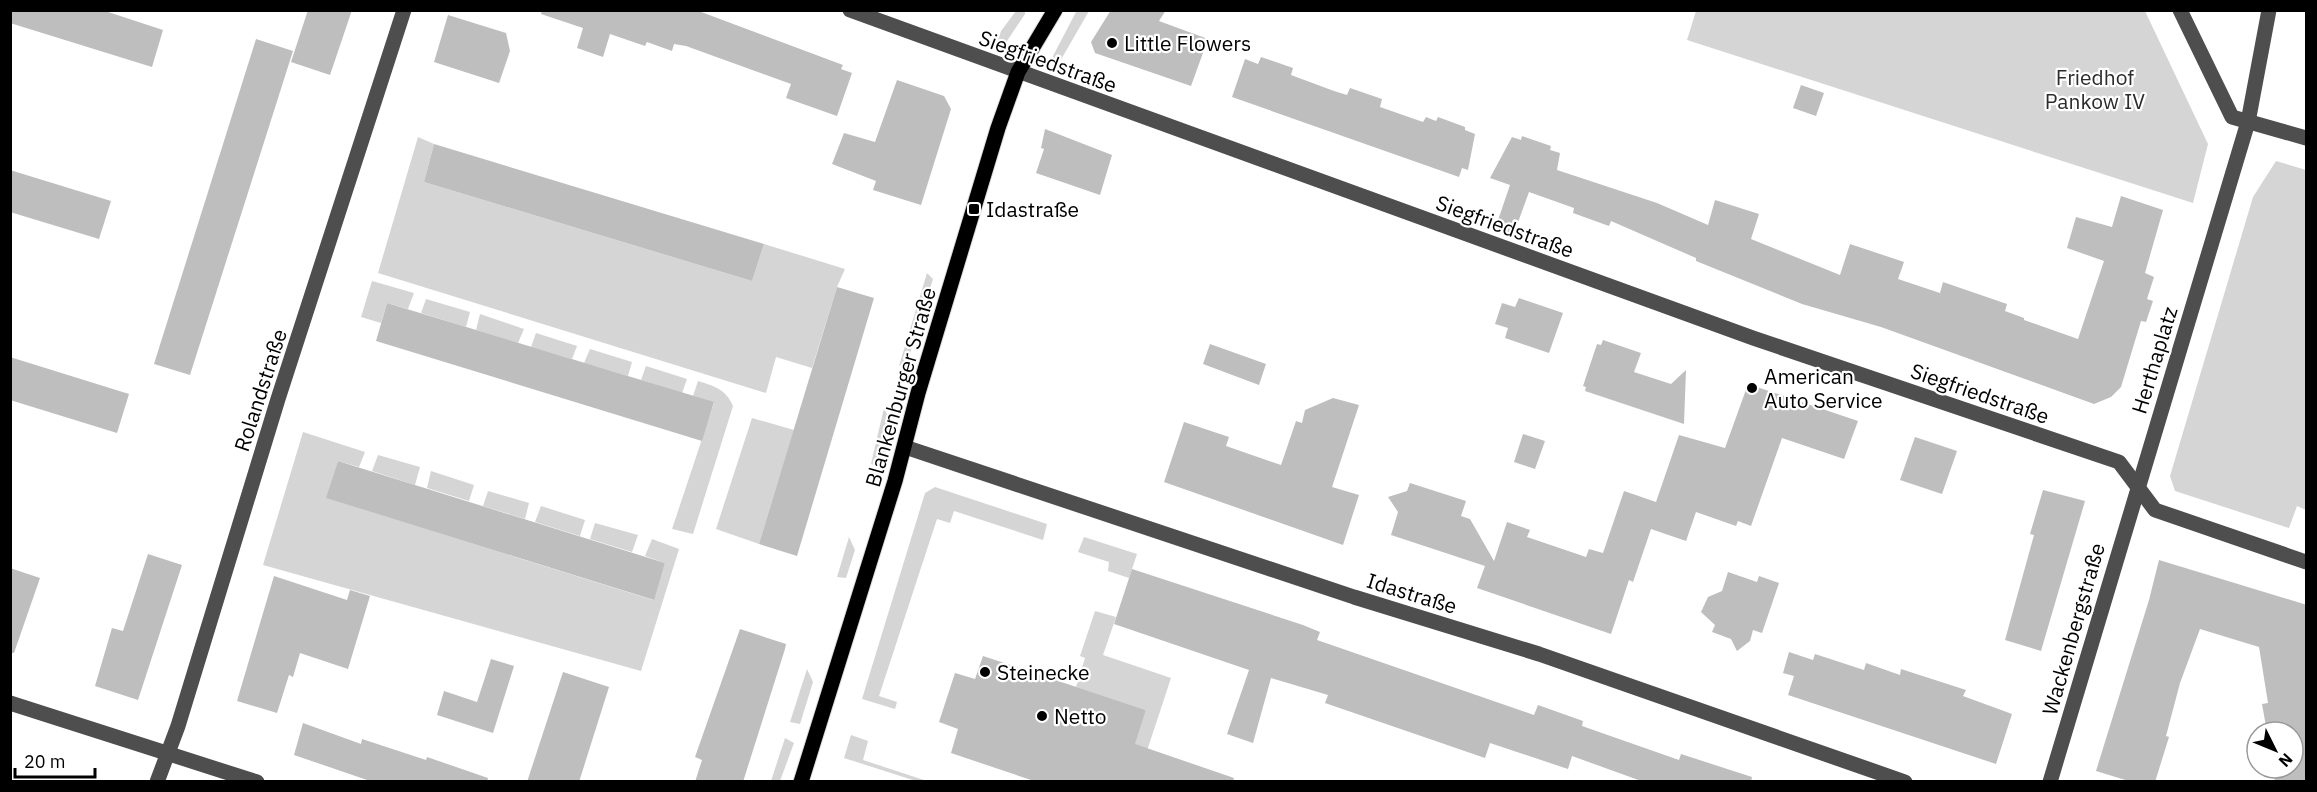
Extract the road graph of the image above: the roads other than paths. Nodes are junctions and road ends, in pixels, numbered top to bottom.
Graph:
1 (404, 10) edge
2 (850, 10) edge
3 (1055, 10) edge
4 (2180, 10) edge
5 (2269, 10) edge
6 (1018, 72) junction
7 (2248, 122) junction
8 (2307, 138) edge
9 (905, 447) junction
10 (2137, 488) junction
11 (2307, 562) edge
12 (10, 703) edge
13 (165, 752) junction
14 (157, 782) edge
15 (257, 782) edge
16 (801, 782) edge
17 (1905, 782) edge
18 (2050, 782) edge

1 - 13 street, Rolandstraße
2 - 6 street, Siegfriedstraße
3 - 6 main road, Blankenburger Straße
4 - 7 street
5 - 7 street
6 - 9 main road, Blankenburger Straße
6 - 10 street, Siegfriedstraße
7 - 8 street
7 - 10 street, Herthaplatz
9 - 16 main road, Blankenburger Straße
9 - 17 street, Idastraße
10 - 11 street
10 - 18 street, Wackenbergstraße
12 - 13 street
13 - 14 street, Rolandstraße
13 - 15 street

